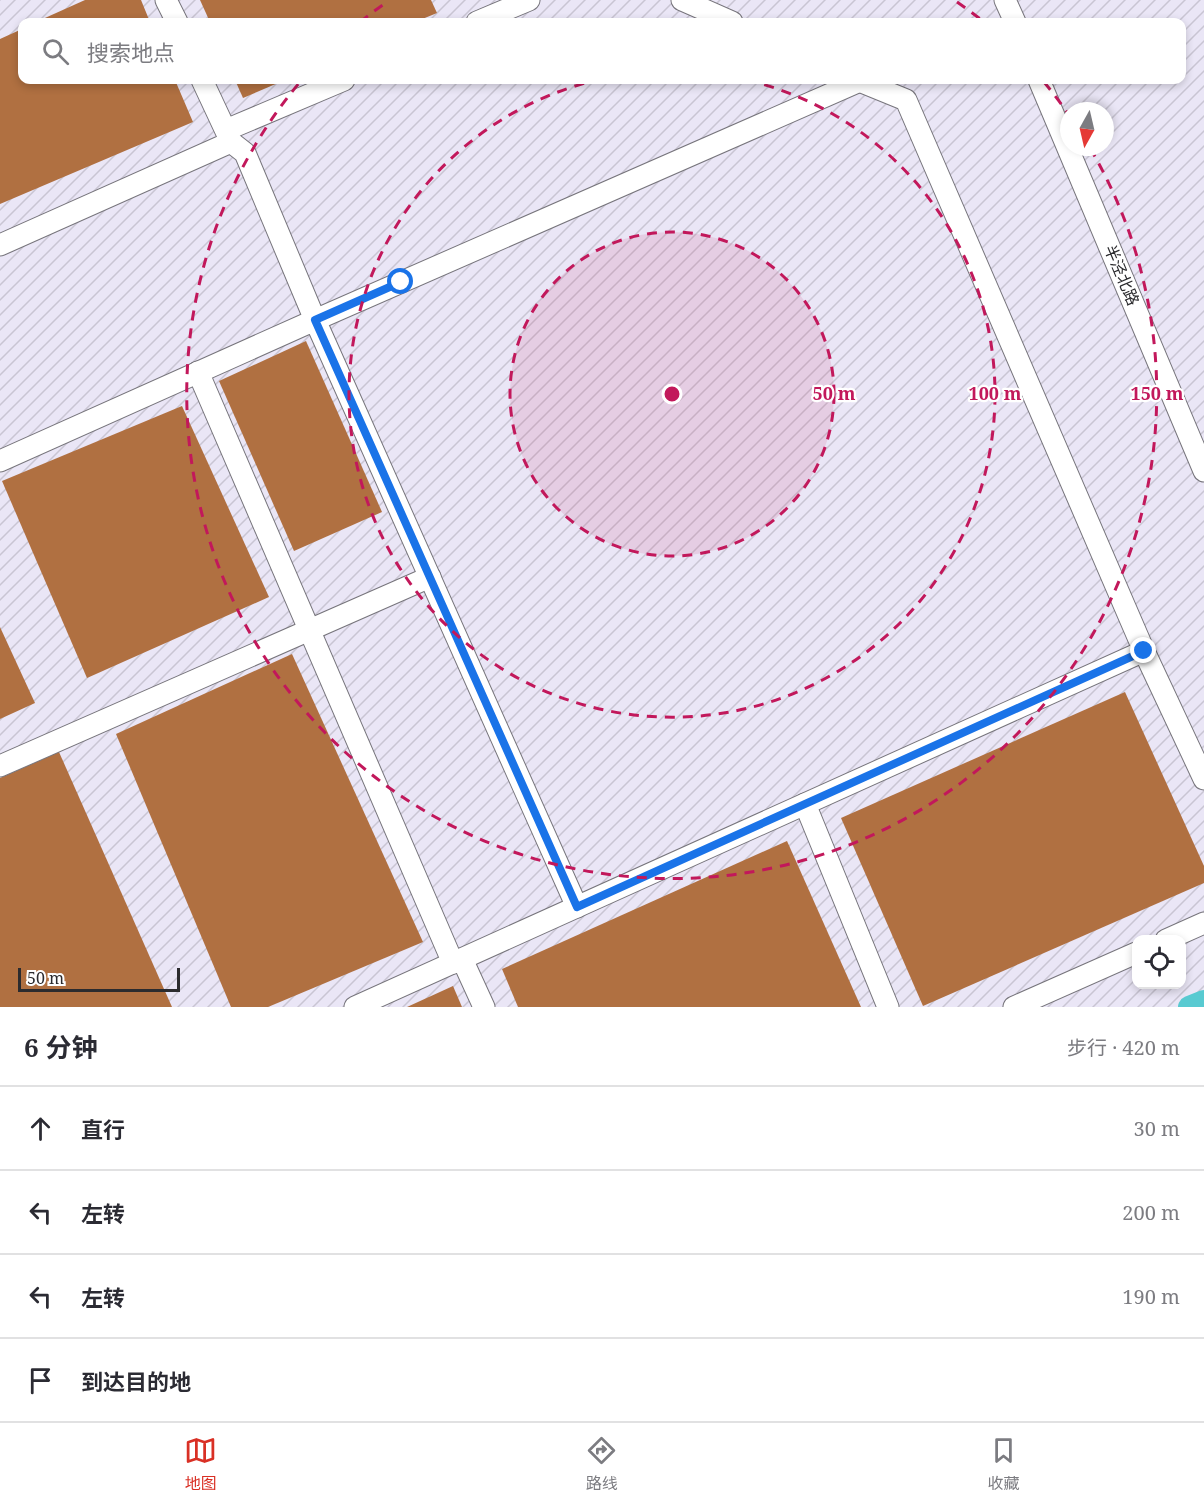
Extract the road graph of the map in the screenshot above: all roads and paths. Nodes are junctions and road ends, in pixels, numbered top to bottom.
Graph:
1 (166, 0) edge
2 (529, 0) edge
3 (682, 0) edge
4 (1005, 0) edge
5 (175, 18) edge
6 (486, 18) edge
7 (723, 18) edge
8 (1013, 18) edge
9 (204, 84) edge
10 (336, 84) edge
11 (850, 84) edge
12 (868, 84) edge
13 (1041, 84) edge
14 (229, 136) junction
15 (0, 245) edge
16 (315, 320) junction
17 (198, 372) junction
18 (0, 461) edge
19 (1204, 471) edge
20 (430, 578) junction
21 (310, 630) junction
22 (1144, 651) junction
23 (0, 766) edge
24 (1204, 779) edge
25 (805, 804) junction
26 (577, 907) junction
27 (1204, 923) edge
28 (1176, 935) edge
29 (1132, 955) edge
30 (457, 961) junction
31 (355, 1007) edge
32 (484, 1007) edge
33 (888, 1007) edge
34 (1014, 1007) edge

1 - 5 street
2 - 6 street
3 - 7 street
4 - 8 street
9 - 14 street
10 - 14 street
11 - 16 street
12 - 22 street
13 - 19 street, 半泾北路
14 - 15 street
14 - 16 street
16 - 17 street
16 - 20 street
17 - 18 street
17 - 21 street
20 - 21 street
20 - 26 street
21 - 23 street
21 - 30 street
22 - 24 street
22 - 25 street
25 - 26 street
25 - 33 street
26 - 30 street
27 - 28 street
29 - 34 street
30 - 31 street
30 - 32 street

